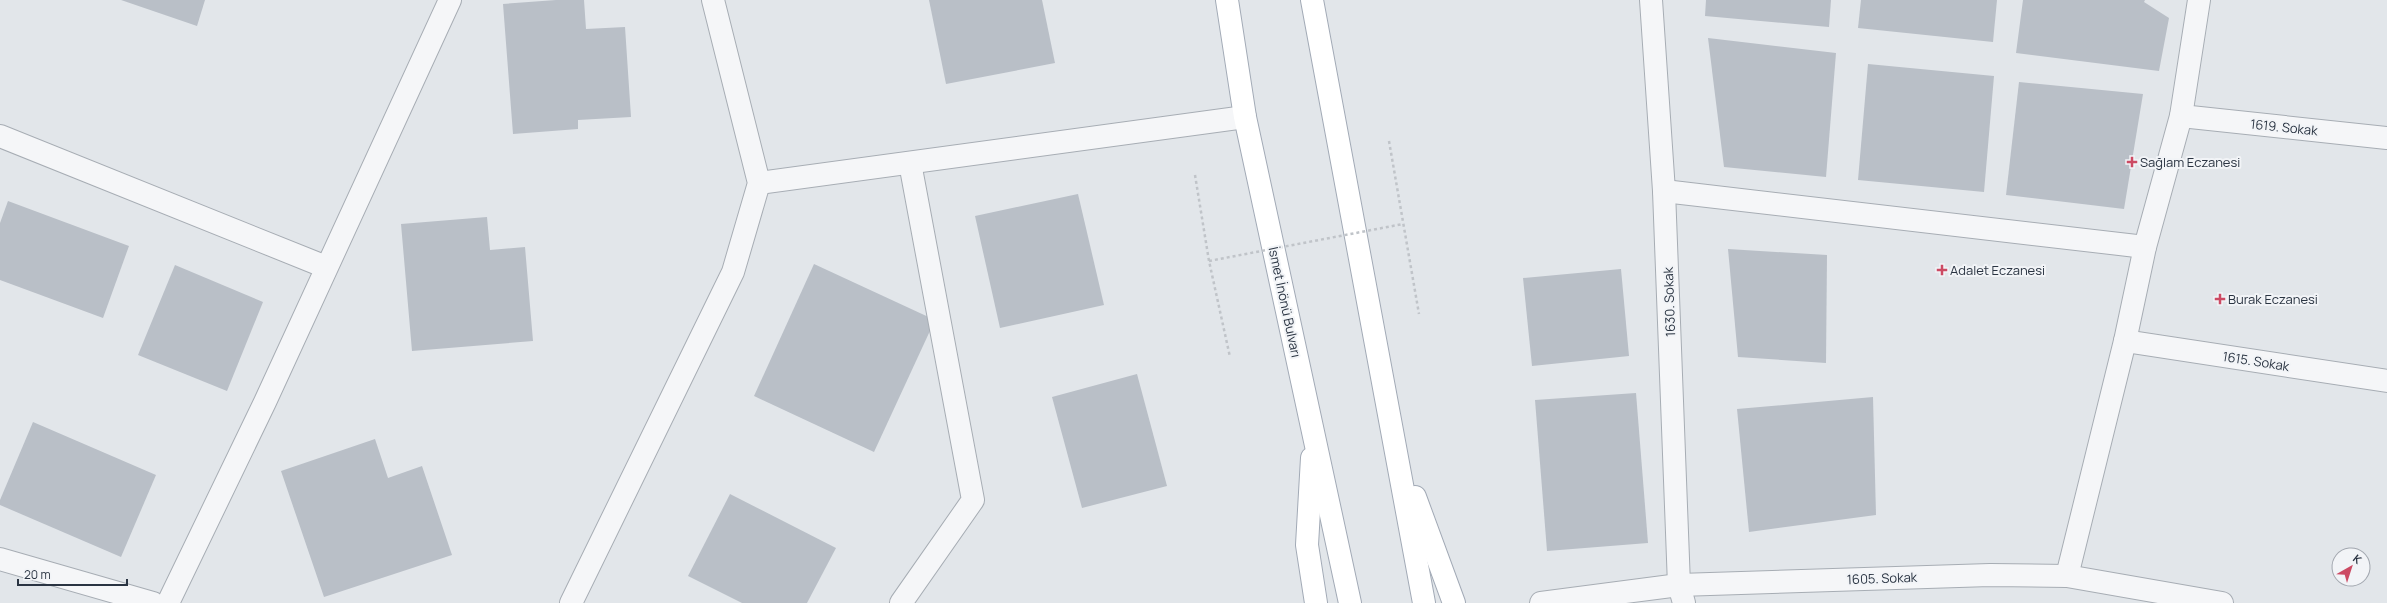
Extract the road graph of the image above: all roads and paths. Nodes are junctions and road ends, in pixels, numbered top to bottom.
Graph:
1 (450, 0) edge
2 (714, 0) edge
3 (1227, 0) edge
4 (1312, 0) edge
5 (1651, 0) edge
6 (2199, 0) edge
7 (2181, 116) junction
8 (1245, 117) junction
9 (0, 136) edge
10 (2387, 138) edge
11 (1389, 141) dead end
12 (910, 163) junction
13 (1195, 175) dead end
14 (759, 183) junction
15 (1664, 191) junction
16 (1403, 224) junction
17 (2145, 247) junction
18 (1209, 262) junction
19 (326, 268) junction
20 (1418, 314) dead end
21 (2125, 341) junction
22 (1230, 357) dead end
23 (2387, 381) edge
24 (1313, 428) junction
25 (1394, 438) junction
26 (0, 559) edge
27 (2067, 576) junction
28 (1682, 594) edge
29 (153, 603) edge
30 (168, 603) edge
31 (571, 603) edge
32 (901, 603) edge
33 (1316, 603) edge
34 (1350, 603) edge
35 (1424, 603) edge
36 (1454, 603) edge
37 (1541, 603) edge
38 (2222, 603) edge

1 - 19 street
2 - 14 street
3 - 8 main road, İsmet İnönü Bulvarı
4 - 25 main road
5 - 15 street, 1630. Sokak
6 - 7 street
7 - 10 street, 1619. Sokak
7 - 17 street
8 - 12 street
8 - 24 main road, İsmet İnönü Bulvarı
9 - 19 street
11 - 16 path
12 - 14 street
12 - 32 street
13 - 18 path
14 - 31 street
15 - 17 street
15 - 28 street, 1630. Sokak
16 - 18 path, bridge
16 - 20 path
17 - 21 street
18 - 22 path
19 - 30 street
21 - 23 street, 1615. Sokak
21 - 27 street
24 - 33 main road
24 - 34 main road, İsmet İnönü Bulvarı
25 - 35 main road
25 - 36 main road
26 - 29 street
27 - 28 street, 1605. Sokak
27 - 38 street, 1605. Sokak
28 - 37 street, 1605. Sokak

